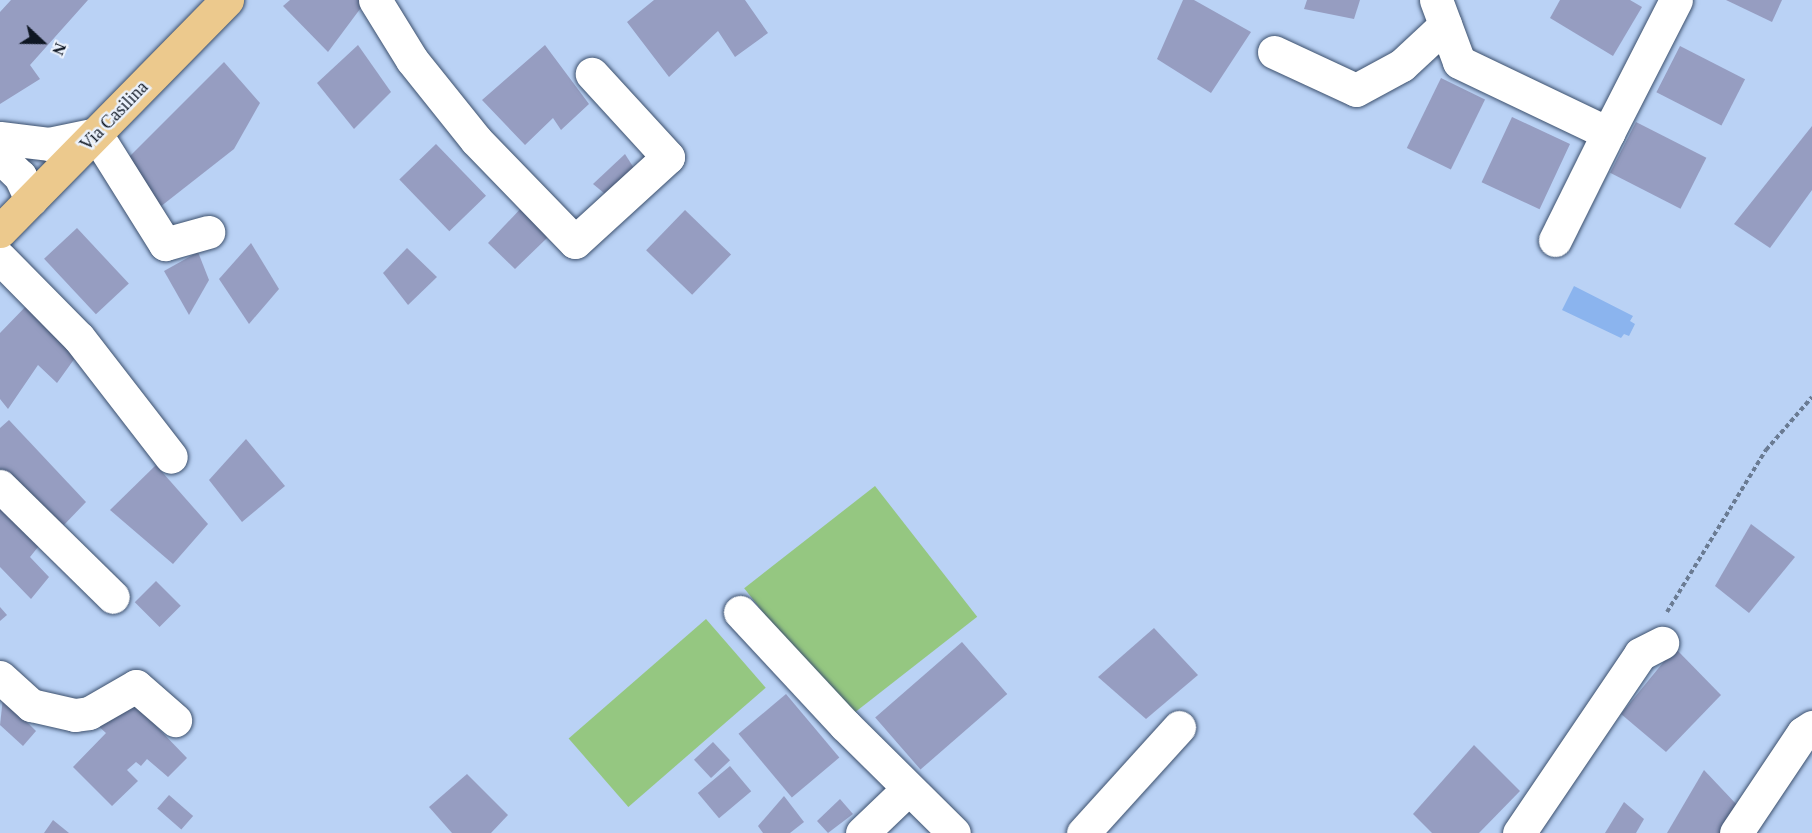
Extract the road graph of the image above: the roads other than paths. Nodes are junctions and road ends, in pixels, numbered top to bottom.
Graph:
1 (227, 0) edge
2 (375, 0) edge
3 (1676, 0) edge
4 (1441, 12) edge
5 (1274, 52) dead end
6 (592, 74) dead end
7 (1608, 133) junction
8 (96, 134) junction
9 (0, 138) edge
10 (0, 157) edge
11 (0, 187) edge
12 (31, 200) junction
13 (0, 231) edge
14 (208, 232) dead end
15 (1555, 240) dead end
16 (0, 258) edge
17 (171, 457) dead end
18 (0, 486) edge
19 (113, 597) dead end
20 (740, 612) dead end
21 (1651, 649) road end
22 (0, 677) edge
23 (175, 720) dead end
24 (1179, 727) dead end
25 (1812, 727) edge
26 (909, 789) junction
27 (862, 833) edge
28 (954, 833) edge
29 (1083, 833) edge
30 (1519, 833) edge
31 (1736, 833) edge

1 - 8 main road, Via Casilina
2 - 6 street
3 - 7 street
4 - 5 street
4 - 7 street
7 - 15 street
8 - 9 street
8 - 12 main road, Via Casilina
8 - 14 street
10 - 12 street
11 - 12 street
12 - 13 main road, Via Casilina
16 - 17 street
18 - 19 street
20 - 26 street
21 - 30 street
22 - 23 street
24 - 29 street
25 - 31 street
26 - 27 street
26 - 28 street

